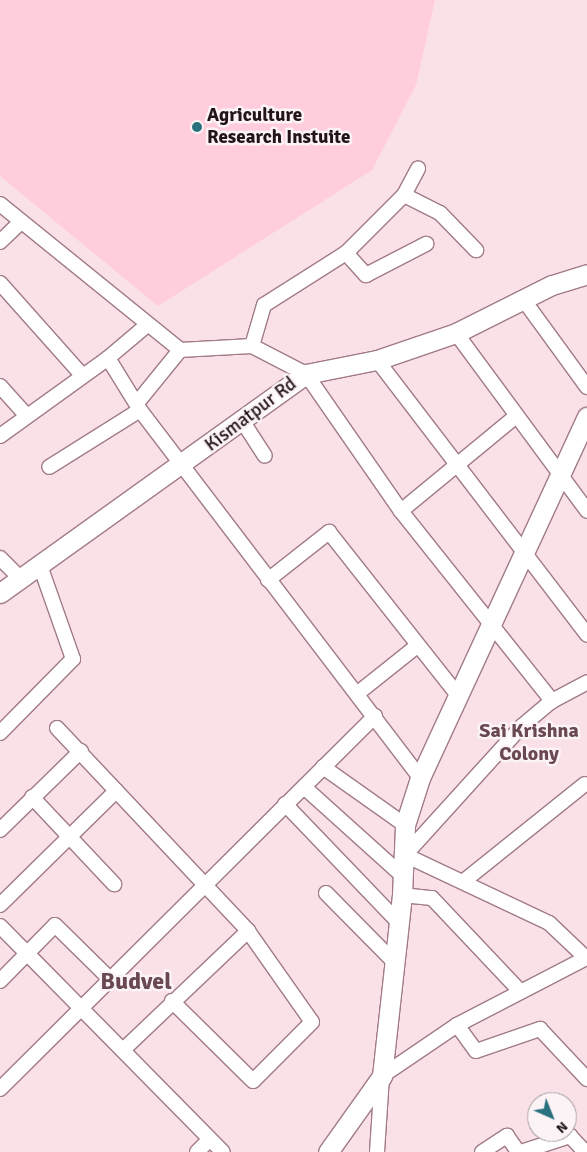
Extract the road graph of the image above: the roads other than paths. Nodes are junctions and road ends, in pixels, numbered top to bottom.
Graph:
1 (418, 170) dead end
2 (404, 195) junction
3 (0, 204) edge
4 (21, 222) junction
5 (0, 242) edge
6 (426, 244) dead end
7 (476, 250) dead end
8 (346, 253) junction
9 (587, 274) edge
10 (0, 283) edge
11 (523, 300) junction
12 (147, 326) junction
13 (456, 333) junction
14 (252, 346) junction
15 (180, 350) junction
16 (108, 358) junction
17 (377, 360) junction
18 (81, 374) junction
19 (306, 374) junction
20 (0, 386) edge
21 (587, 387) edge
22 (139, 407) junction
23 (26, 416) junction
24 (515, 417) junction
25 (587, 417) edge
26 (244, 422) junction
27 (0, 436) edge
28 (265, 456) dead end
29 (456, 466) junction
30 (49, 467) dead end
31 (180, 467) junction
32 (557, 476) junction
33 (401, 511) junction
34 (587, 511) edge
35 (525, 557) junction
36 (0, 558) edge
37 (41, 568) junction
38 (21, 579) junction
39 (268, 580) junction
40 (0, 593) edge
41 (492, 628) junction
42 (587, 635) edge
43 (417, 646) junction
44 (587, 682) edge
45 (358, 693) junction
46 (460, 698) junction
47 (552, 701) junction
48 (375, 716) junction
49 (57, 728) dead end
50 (0, 733) edge
51 (81, 751) junction
52 (323, 767) junction
53 (420, 778) junction
54 (585, 784) dead end
55 (304, 787) junction
56 (116, 791) junction
57 (32, 797) junction
58 (285, 804) junction
59 (405, 825) junction
60 (0, 830) edge
61 (72, 838) junction
62 (405, 855) junction
63 (464, 882) junction
64 (205, 883) junction
65 (114, 884) dead end
66 (403, 885) junction
67 (326, 892) dead end
68 (0, 905) edge
69 (398, 922) junction
70 (0, 926) edge
71 (248, 931) junction
72 (27, 954) junction
73 (587, 959) edge
74 (393, 961) junction
75 (110, 979) junction
76 (0, 981) edge
77 (521, 992) junction
78 (172, 1001) junction
79 (81, 1010) junction
80 (457, 1025) junction
81 (123, 1050) junction
82 (382, 1076) junction
83 (587, 1079) edge
84 (0, 1089) edge
85 (209, 1140) junction
86 (197, 1152) edge
87 (222, 1152) edge
88 (328, 1152) edge
89 (376, 1152) edge
90 (482, 1152) edge
91 (520, 1152) edge
92 (585, 1152) edge

1 - 2 street
2 - 7 street
2 - 8 street
3 - 4 street
4 - 5 street
4 - 12 street
6 - 8 street
8 - 14 street
9 - 11 street, Kismatpur Rd
10 - 18 street
11 - 13 street, Kismatpur Rd
11 - 21 street
12 - 15 street
12 - 16 street
13 - 17 street, Kismatpur Rd
13 - 24 street
14 - 15 street
14 - 19 street
15 - 22 street
16 - 18 street
16 - 22 street
17 - 19 street, Kismatpur Rd
17 - 29 street
18 - 23 street
19 - 26 street, Kismatpur Rd
19 - 33 street
20 - 23 street
22 - 30 street
22 - 31 street
23 - 27 street
24 - 29 street
24 - 32 street
25 - 32 street
26 - 28 street
26 - 31 street, Kismatpur Rd
29 - 33 street
29 - 35 street
31 - 37 street, Kismatpur Rd
31 - 39 street
32 - 34 street
32 - 35 street
33 - 41 street
35 - 41 street
35 - 42 street
36 - 38 street
37 - 38 street, Kismatpur Rd
37 - 50 street
38 - 40 street, Kismatpur Rd
39 - 43 street
39 - 45 street
41 - 46 street
41 - 47 street
43 - 45 street
43 - 46 street
44 - 47 street
45 - 48 street
46 - 53 street
47 - 62 street
48 - 52 street
48 - 53 street
49 - 51 street
51 - 56 street
51 - 57 street
52 - 55 street
52 - 59 street
53 - 59 street
54 - 63 street
55 - 58 street
55 - 66 street
56 - 61 street
56 - 64 street
57 - 60 street
57 - 61 street
58 - 64 street
58 - 69 street
59 - 62 street
61 - 65 street
61 - 68 street
62 - 63 street
62 - 66 street
63 - 73 street
64 - 71 street
64 - 75 street
66 - 69 street
66 - 77 street
67 - 74 street
69 - 74 street
70 - 72 street
71 - 78 street
71 - 78 street
72 - 75 street
72 - 76 street
72 - 79 street
73 - 77 street
74 - 82 street
75 - 79 street
77 - 80 street
78 - 81 street
79 - 81 street
79 - 84 street
80 - 82 street
80 - 83 street
81 - 85 street
82 - 88 street
82 - 89 street
85 - 86 street
85 - 87 street
90 - 91 street
91 - 92 street

